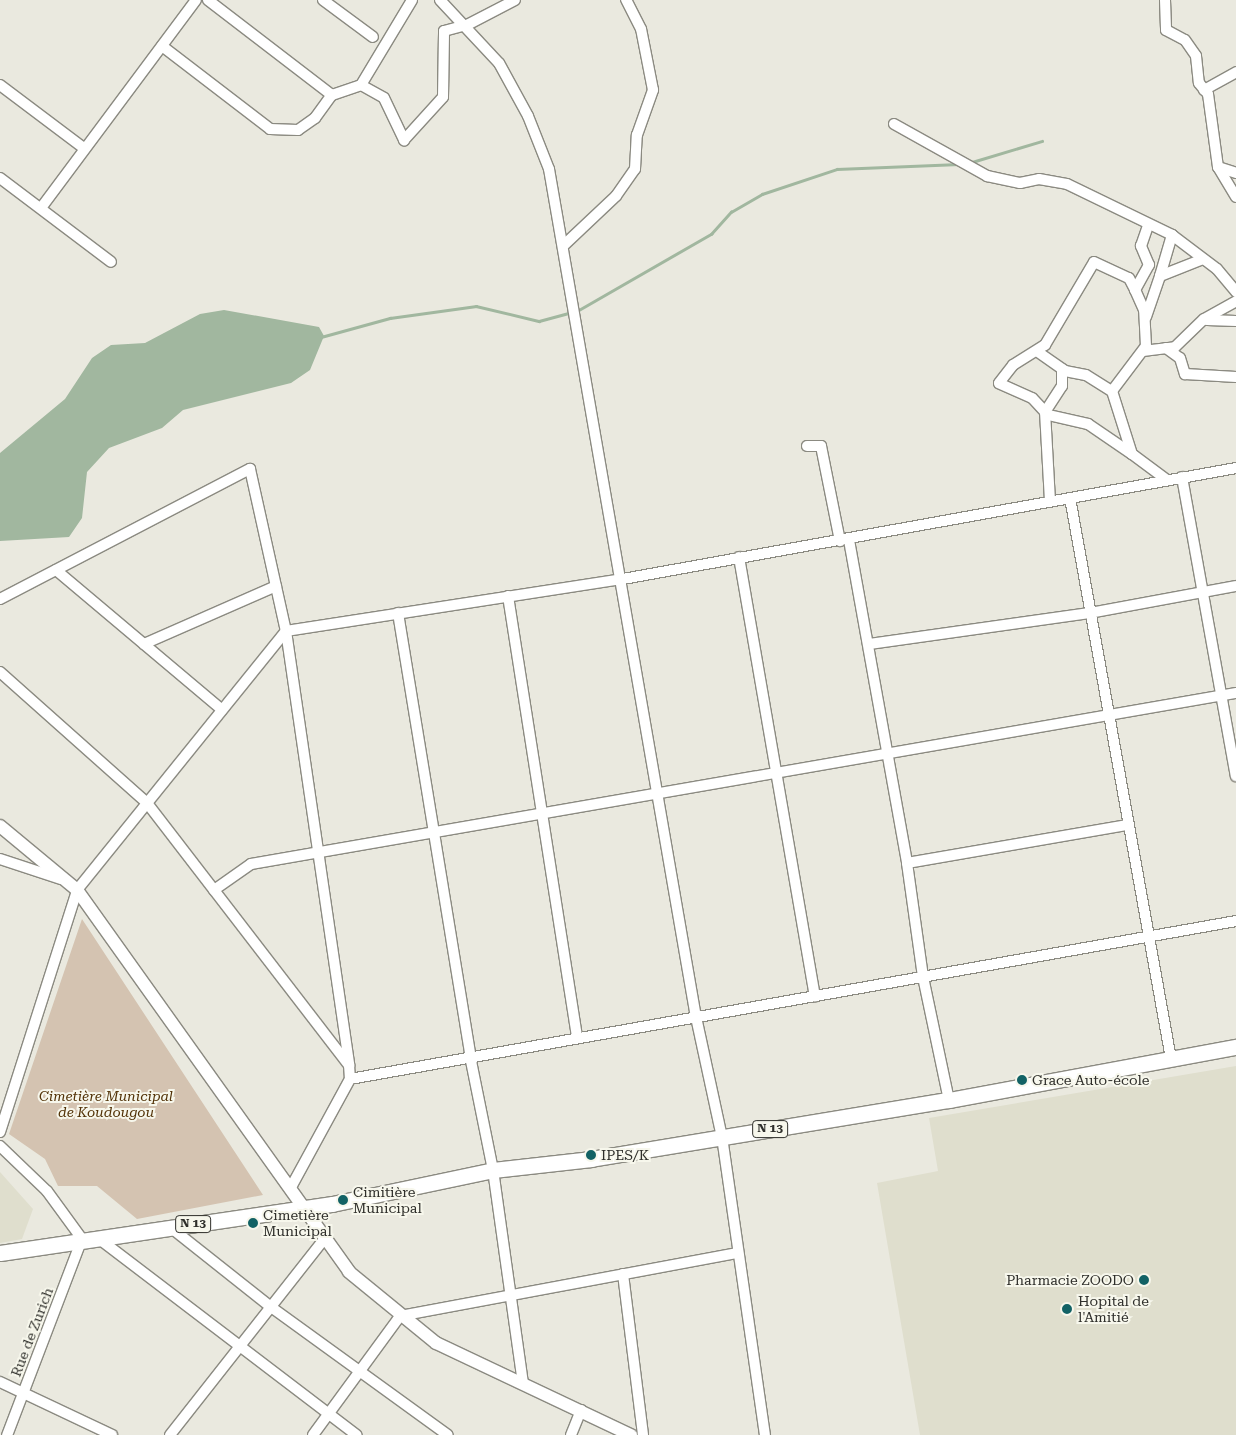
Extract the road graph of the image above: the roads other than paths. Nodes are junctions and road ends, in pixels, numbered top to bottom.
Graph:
1 (196, 0) edge
2 (208, 0) edge
3 (323, 0) edge
4 (412, 0) edge
5 (440, 0) edge
6 (515, 0) edge
7 (626, 0) edge
8 (1165, 0) edge
9 (467, 24) junction
10 (373, 37) dead end
11 (162, 46) junction
12 (1236, 72) edge
13 (0, 85) edge
14 (361, 85) junction
15 (1204, 90) junction
16 (332, 95) junction
17 (894, 124) dead end
18 (85, 149) junction
19 (1218, 167) junction
20 (1236, 173) edge
21 (0, 178) edge
22 (1236, 197) edge
23 (41, 208) junction
24 (1148, 226) junction
25 (1172, 235) junction
26 (563, 246) junction
27 (1203, 259) junction
28 (111, 262) dead end
29 (1160, 276) junction
30 (1136, 290) junction
31 (1236, 292) edge
32 (1236, 301) edge
33 (1145, 318) junction
34 (1204, 319) junction
35 (1236, 321) edge
36 (1166, 348) junction
37 (1143, 350) junction
38 (1038, 352) junction
39 (1062, 369) junction
40 (1236, 377) edge
41 (1112, 391) junction
42 (1045, 412) junction
43 (807, 446) dead end
44 (1132, 454) junction
45 (1236, 468) edge
46 (1182, 477) junction
47 (1167, 480) junction
48 (1070, 498) junction
49 (1050, 501) junction
50 (845, 540) junction
51 (739, 557) junction
52 (56, 570) junction
53 (622, 579) junction
54 (276, 586) junction
55 (1236, 586) edge
56 (1205, 594) junction
57 (508, 596) junction
58 (0, 599) edge
59 (398, 613) junction
60 (1090, 613) junction
61 (286, 631) junction
62 (144, 644) junction
63 (869, 644) junction
64 (0, 672) edge
65 (1236, 693) edge
66 (1221, 695) junction
67 (222, 710) junction
68 (1109, 715) junction
69 (888, 754) junction
70 (775, 774) junction
71 (1236, 776) edge
72 (661, 794) junction
73 (147, 803) junction
74 (544, 814) junction
75 (1128, 825) junction
76 (0, 826) edge
77 (434, 834) junction
78 (318, 854) junction
79 (0, 859) edge
80 (907, 863) junction
81 (66, 880) junction
82 (77, 890) junction
83 (214, 890) junction
84 (1236, 921) edge
85 (1146, 937) junction
86 (923, 977) junction
87 (815, 996) junction
88 (696, 1017) junction
89 (577, 1038) junction
90 (1236, 1047) edge
91 (1171, 1059) junction
92 (471, 1061) junction
93 (349, 1065) junction
94 (350, 1079) junction
95 (949, 1100) junction
96 (0, 1132) edge
97 (722, 1138) junction
98 (0, 1146) edge
99 (493, 1170) junction
100 (290, 1189) junction
101 (304, 1208) junction
102 (170, 1227) junction
103 (89, 1238) junction
104 (325, 1238) junction
105 (0, 1253) edge
106 (738, 1253) junction
107 (623, 1274) junction
108 (508, 1293) junction
109 (271, 1307) junction
110 (400, 1316) junction
111 (240, 1346) junction
112 (360, 1370) junction
113 (0, 1382) edge
114 (523, 1384) junction
115 (24, 1392) junction
116 (581, 1410) junction
117 (329, 1414) junction
118 (7, 1435) edge
119 (112, 1435) edge
120 (170, 1435) edge
121 (314, 1435) edge
122 (358, 1435) edge
123 (448, 1435) edge
124 (571, 1435) edge
125 (631, 1435) edge
126 (643, 1435) edge
127 (764, 1435) edge

1 - 11 street
2 - 16 street
3 - 10 street
4 - 14 street
5 - 9 street
6 - 9 street
7 - 26 street
8 - 15 street
9 - 14 street
9 - 26 street
11 - 16 street
11 - 18 street
12 - 15 street
13 - 18 street
14 - 16 street
15 - 19 street
17 - 24 street
18 - 23 street
19 - 20 street
19 - 22 street
21 - 23 street
23 - 28 street
24 - 25 street
24 - 30 street
25 - 27 street
25 - 29 street
26 - 53 street
27 - 29 street
27 - 31 street
29 - 33 street
30 - 33 street
30 - 38 street
32 - 34 street
33 - 37 street
34 - 35 street
34 - 36 street
36 - 37 street
36 - 40 street
37 - 41 street
38 - 39 street
38 - 42 street
39 - 41 street
39 - 42 street
41 - 44 street
42 - 44 street
42 - 49 street
43 - 50 street
44 - 47 street
45 - 46 street
46 - 47 street
46 - 56 street
47 - 48 street
48 - 49 street
48 - 60 street
49 - 50 street
50 - 51 street
50 - 63 street
51 - 53 street
51 - 70 street
52 - 54 street
52 - 58 street
52 - 62 street
53 - 57 street
53 - 72 street
54 - 61 street
54 - 62 street
55 - 56 street
56 - 60 street
56 - 66 street
57 - 59 street
57 - 74 street
59 - 61 street
59 - 77 street
60 - 63 street
60 - 68 street
61 - 67 street
61 - 78 street
62 - 67 street
63 - 69 street
64 - 73 street
65 - 66 street
66 - 68 street
66 - 71 street
67 - 73 street
68 - 69 street
68 - 75 street
69 - 70 street
69 - 80 street
70 - 72 street
70 - 87 street
72 - 74 street
72 - 88 street
73 - 82 street
73 - 83 street
74 - 77 street
74 - 89 street
75 - 80 street
75 - 85 street
76 - 81 street
77 - 78 street
77 - 92 street
78 - 83 street
78 - 93 street
79 - 81 street
80 - 86 street
81 - 82 street
82 - 96 street
82 - 100 street
83 - 93 street
84 - 85 street
85 - 86 street
85 - 91 street
86 - 87 street
86 - 95 street
87 - 88 street
88 - 89 street
88 - 97 street
89 - 92 street
90 - 91 main road, N 13
91 - 95 main road, N 13
92 - 94 street
92 - 99 street
93 - 94 street
94 - 100 street
95 - 97 main road, N 13
97 - 99 main road, N 13
97 - 106 street
98 - 103 street
99 - 101 main road, N 13
99 - 108 street
100 - 101 street
101 - 102 main road, N 13
101 - 104 street
102 - 103 main road, N 13
102 - 109 street
103 - 105 main road, N 13
103 - 111 street
103 - 115 street, Rue de Zurich
104 - 109 street
104 - 110 street
106 - 107 street
106 - 127 street
107 - 108 street
107 - 126 street
108 - 110 street
108 - 114 street
109 - 111 street
109 - 112 street
110 - 112 street
110 - 114 street
111 - 117 street
111 - 120 street
112 - 117 street
112 - 123 street
113 - 115 street
114 - 116 street
115 - 118 street, Rue de Zurich
115 - 119 street
116 - 124 street
116 - 125 street
117 - 121 street
117 - 122 street

